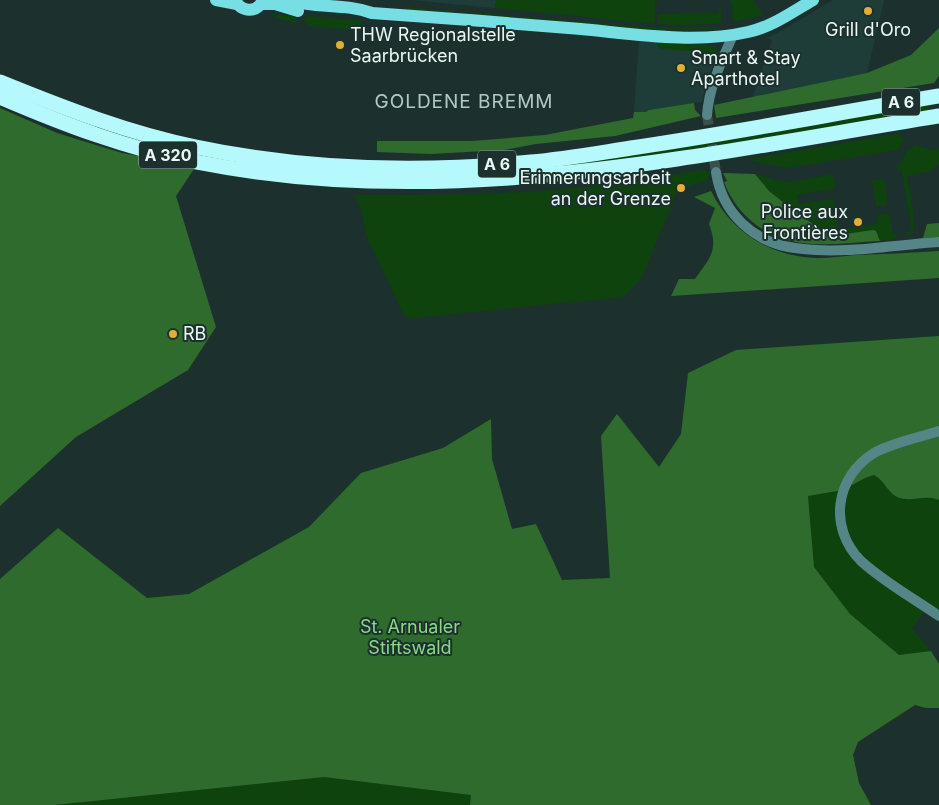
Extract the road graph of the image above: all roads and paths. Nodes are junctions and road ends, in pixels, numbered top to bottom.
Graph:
1 (216, 0) edge
2 (288, 0) edge
3 (812, 0) edge
4 (236, 2) edge
5 (262, 2) edge
6 (372, 13) junction
7 (732, 35) junction
8 (0, 82) edge
9 (939, 96) edge
10 (0, 97) edge
11 (707, 115) tunnel mouth
12 (939, 116) edge
13 (332, 165) joint
14 (305, 170) junction
15 (716, 172) tunnel mouth
16 (338, 180) joint
17 (939, 242) edge
18 (939, 431) edge
19 (939, 616) edge

1 - 4 main road
2 - 6 main road
3 - 7 main road
4 - 5 main road
5 - 6 main road
6 - 7 main road
7 - 11 street
8 - 14 highway, A 320
9 - 13 highway, A 6
10 - 14 highway, A 320
12 - 16 highway, A 6
13 - 14 highway, A 320
14 - 16 highway, A 320
15 - 17 street
18 - 19 street

